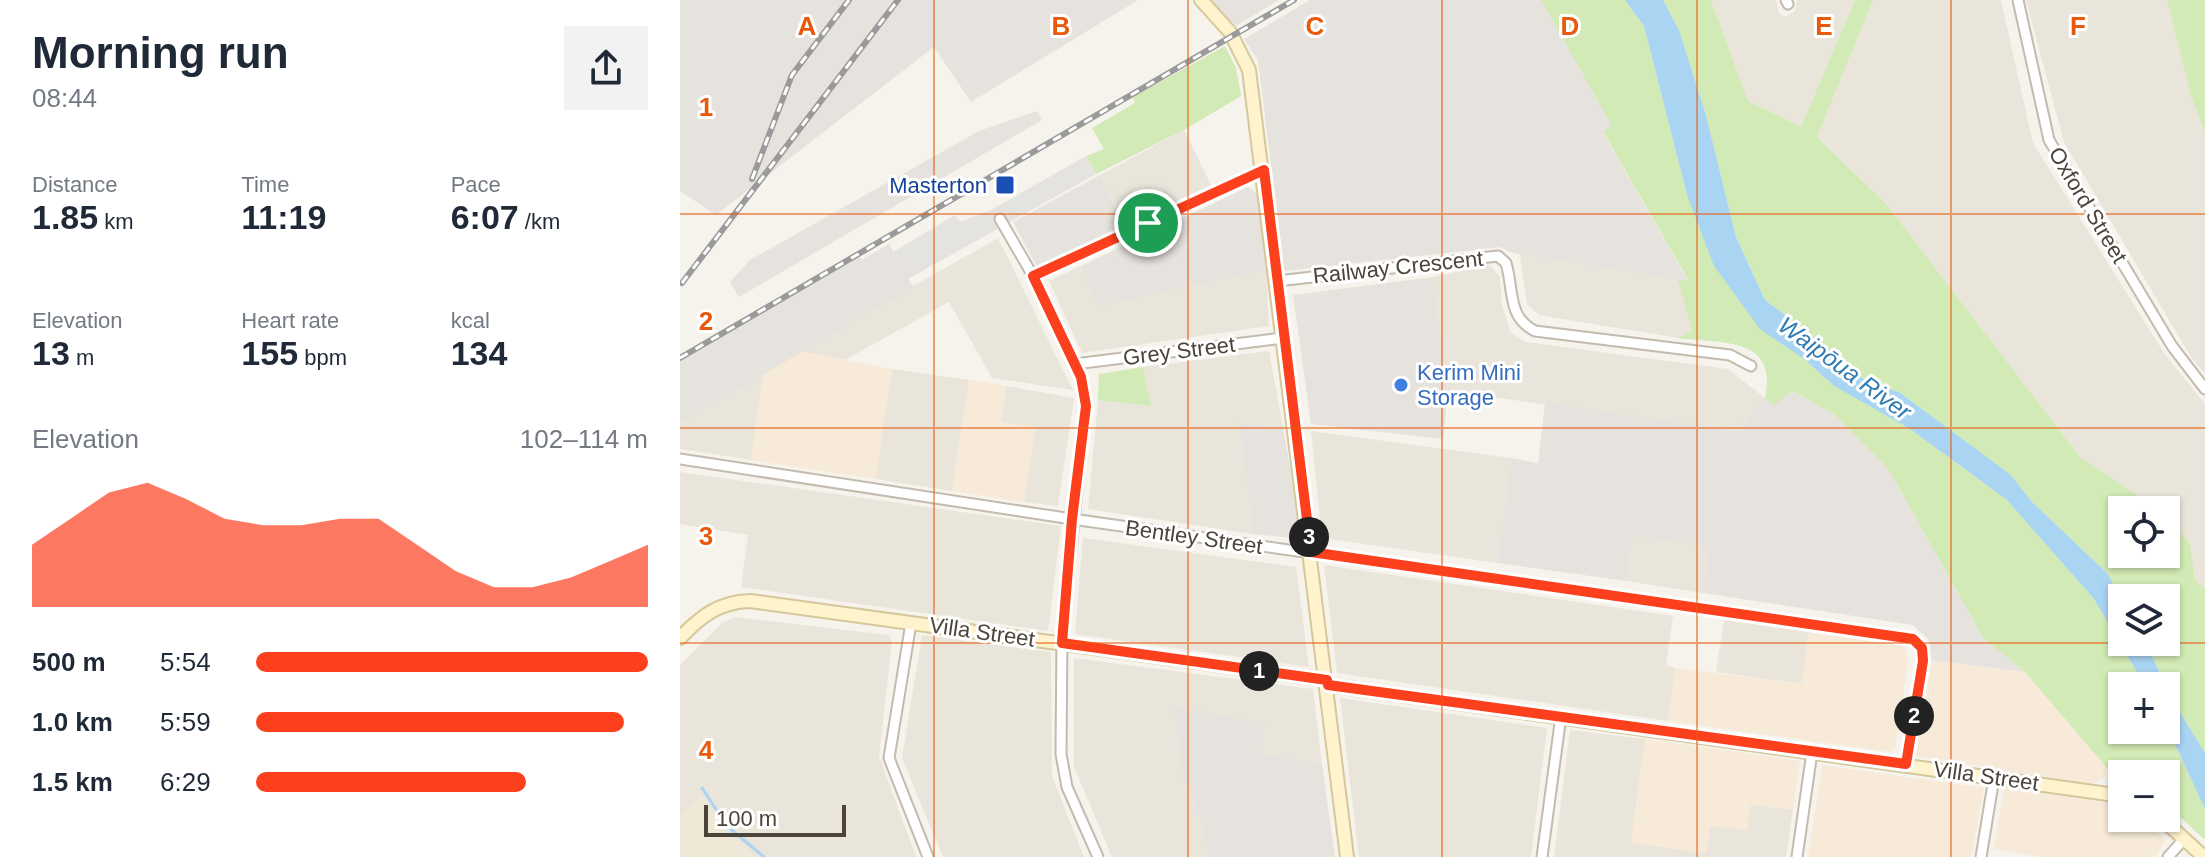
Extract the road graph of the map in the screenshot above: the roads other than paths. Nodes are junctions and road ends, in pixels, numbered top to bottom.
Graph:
1 (1201, 0) edge
2 (2018, 0) edge
3 (1264, 170) junction
4 (1000, 219) dead end
5 (1033, 276) junction
6 (1277, 281) junction
7 (1283, 338) junction
8 (1075, 364) junction
9 (1751, 366) dead end
10 (2205, 389) edge
11 (680, 459) edge
12 (1072, 519) junction
13 (1311, 552) junction
14 (911, 623) junction
15 (680, 638) edge
16 (1062, 643) junction
17 (1327, 682) junction
18 (1561, 716) junction
19 (1812, 752) junction
20 (1906, 764) junction
21 (1994, 778) junction
22 (2108, 794) edge
23 (2176, 832) edge
24 (2184, 839) junction
25 (928, 857) edge
26 (1098, 857) edge
27 (1347, 857) edge
28 (1542, 857) edge
29 (1797, 857) edge
30 (1981, 857) edge
31 (2168, 857) edge
32 (2204, 857) edge

1 - 3 street
2 - 10 street, Oxford Street
3 - 5 street
3 - 6 street
4 - 5 street
5 - 8 street
6 - 7 street
6 - 9 street, Railway Crescent
7 - 8 street, Grey Street
7 - 13 street
8 - 12 street
11 - 12 street, Bentley Street
12 - 13 street, Bentley Street
12 - 16 street
13 - 17 street
13 - 20 street, Bentley Street
14 - 15 street, Villa Street
14 - 16 street, Villa Street
14 - 25 street
16 - 17 street, Villa Street
16 - 26 street
17 - 18 street, Villa Street
17 - 27 street
18 - 19 street, Villa Street
18 - 28 street
19 - 20 street, Villa Street
19 - 29 street
20 - 21 street, Villa Street
21 - 22 street, Villa Street
21 - 30 street
23 - 24 street
24 - 31 street
24 - 32 street

